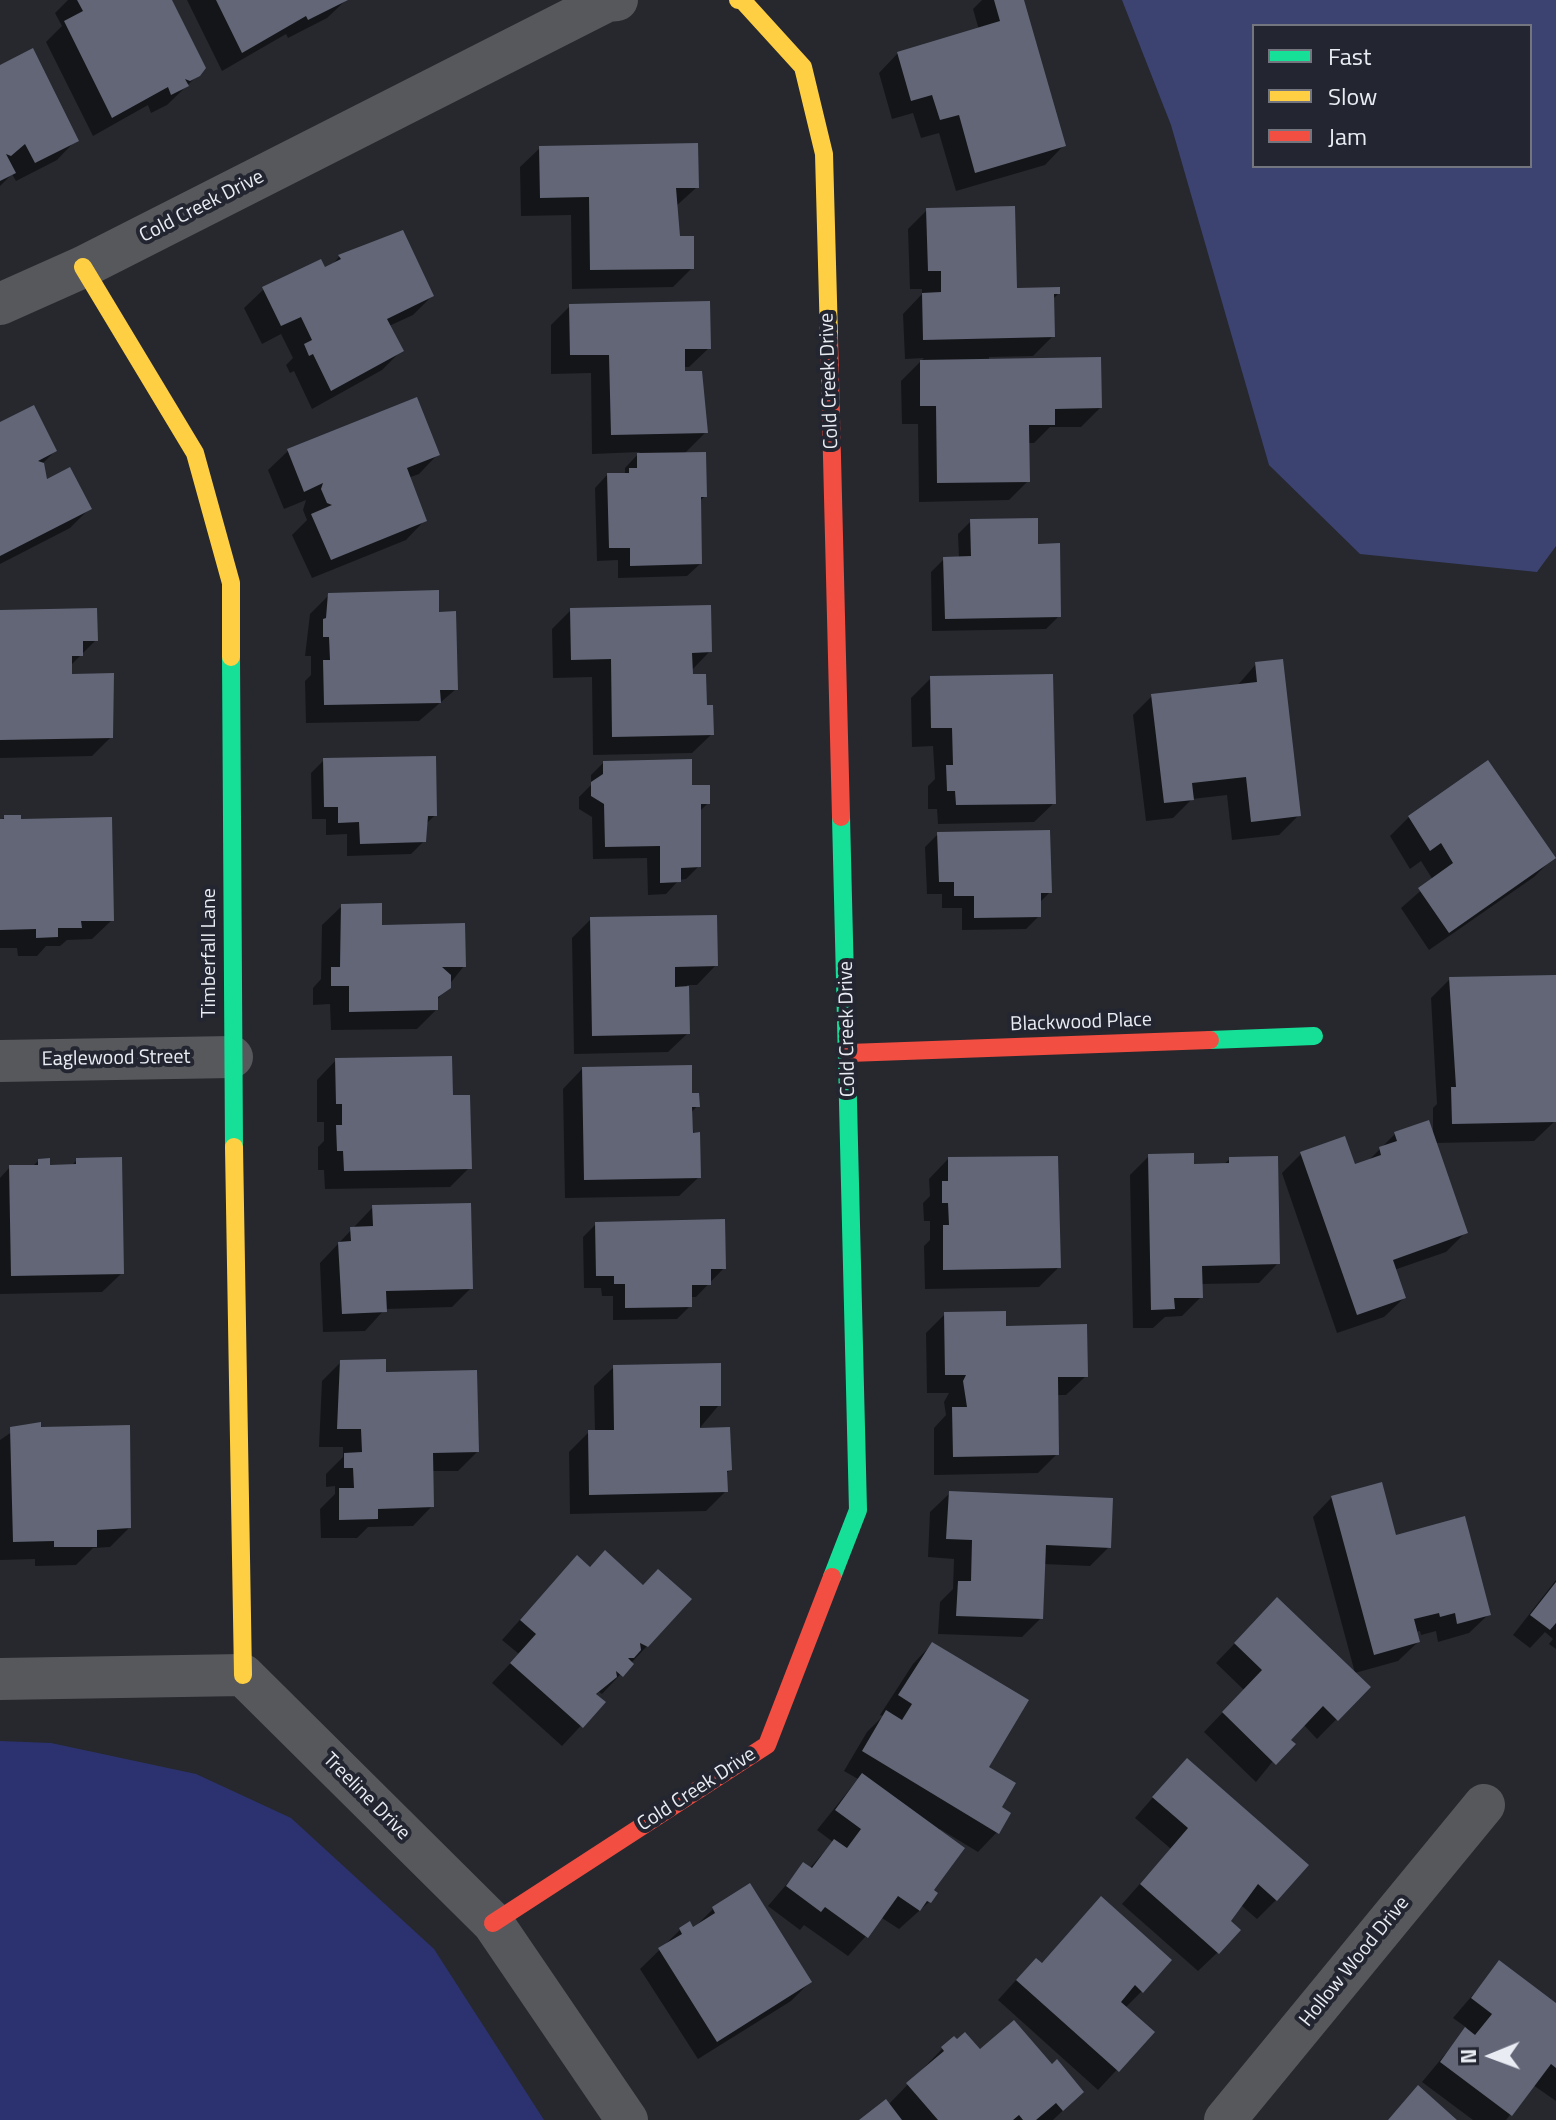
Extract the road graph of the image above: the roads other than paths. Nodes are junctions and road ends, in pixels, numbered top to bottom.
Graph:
1 (617, 0) edge
2 (738, 0) edge
3 (83, 267) junction
4 (0, 304) edge
5 (1314, 1036) dead end
6 (849, 1053) junction
7 (232, 1057) junction
8 (0, 1061) edge
9 (243, 1675) junction
10 (0, 1679) edge
11 (1484, 1805) dead end
12 (493, 1923) junction
13 (627, 2120) edge
14 (1225, 2120) edge

1 - 3 street, Cold Creek Drive
2 - 6 street, Cold Creek Drive
3 - 4 street, Cold Creek Drive
3 - 7 street, Timberfall Lane
5 - 6 street, Blackwood Place
6 - 12 street, Cold Creek Drive
7 - 8 street, Eaglewood Street
7 - 9 street, Timberfall Lane
9 - 10 street
9 - 12 street, Treeline Drive
11 - 14 street, Hollow Wood Drive
12 - 13 street, Treeline Drive

